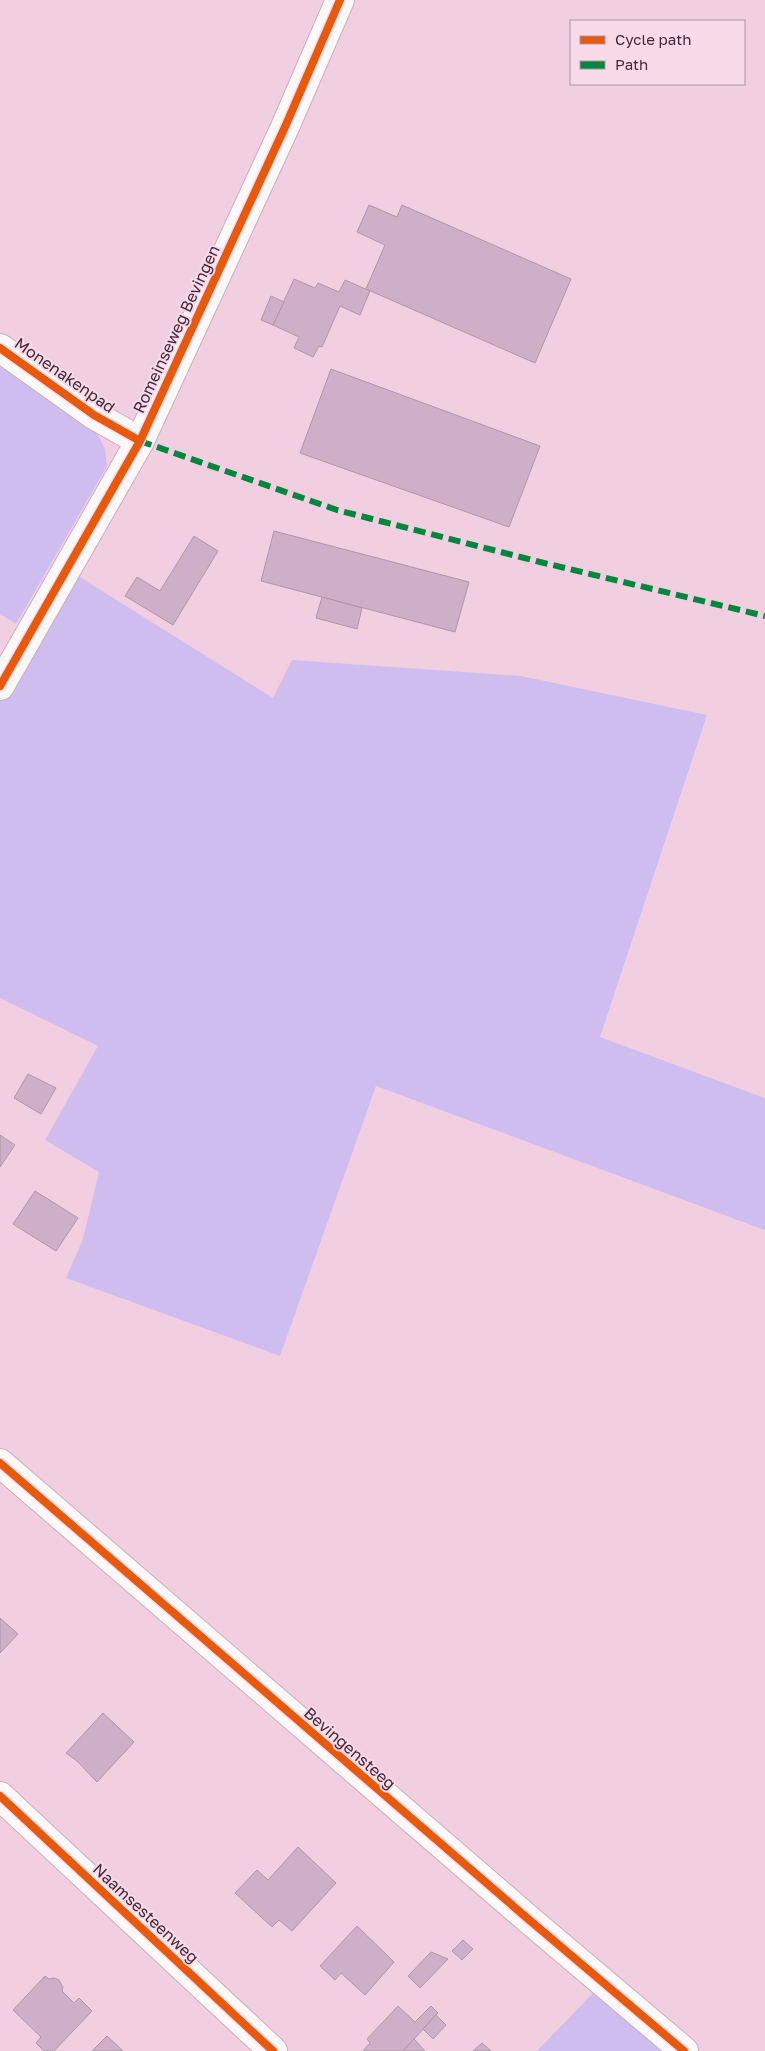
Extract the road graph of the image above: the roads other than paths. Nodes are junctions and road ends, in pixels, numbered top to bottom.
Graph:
1 (340, 0) edge
2 (0, 348) edge
3 (140, 440) junction
4 (0, 686) edge
5 (0, 1463) edge
6 (0, 1796) edge
7 (273, 2051) edge
8 (684, 2051) edge

1 - 3 street, Romeinseweg Bevingen
2 - 3 street, Monenakenpad
3 - 4 street, Romeinseweg Bevingen
5 - 8 street, Bevingensteeg
6 - 7 street, Naamsesteenweg

